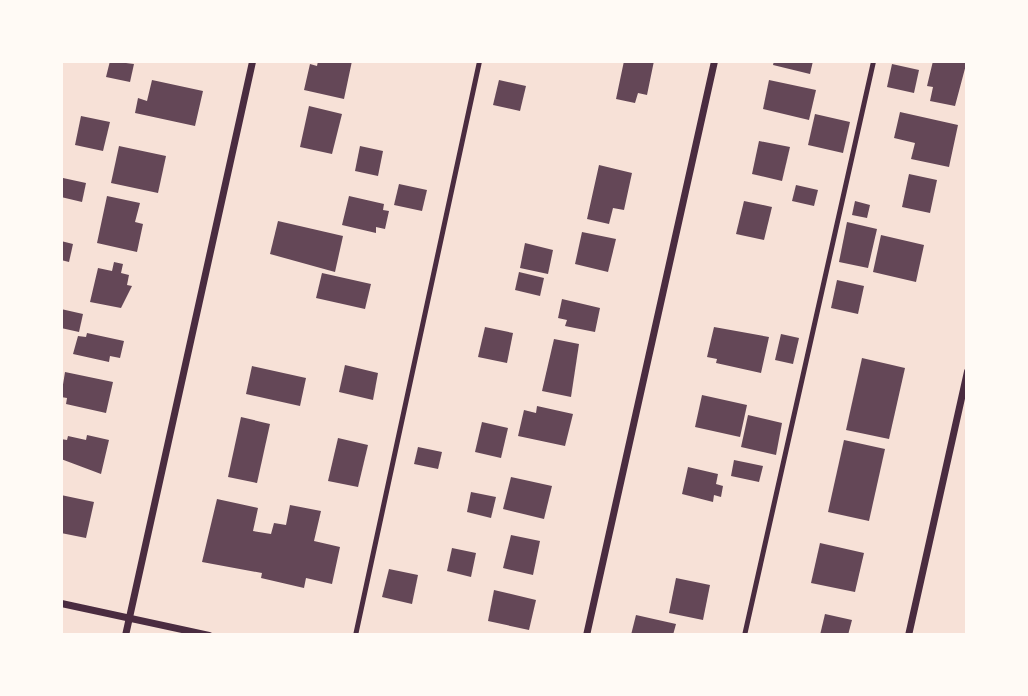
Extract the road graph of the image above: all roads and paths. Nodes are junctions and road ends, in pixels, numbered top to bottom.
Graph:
1 (252, 61) edge
2 (479, 61) edge
3 (714, 61) edge
4 (873, 61) edge
5 (967, 370) edge
6 (61, 603) edge
7 (129, 617) junction
8 (125, 635) edge
9 (209, 635) edge
10 (355, 635) edge
11 (586, 635) edge
12 (744, 635) edge
13 (908, 635) edge

1 - 7 street
2 - 10 lane
3 - 11 street
4 - 12 lane
5 - 13 street
6 - 7 street
7 - 8 street
7 - 9 street

